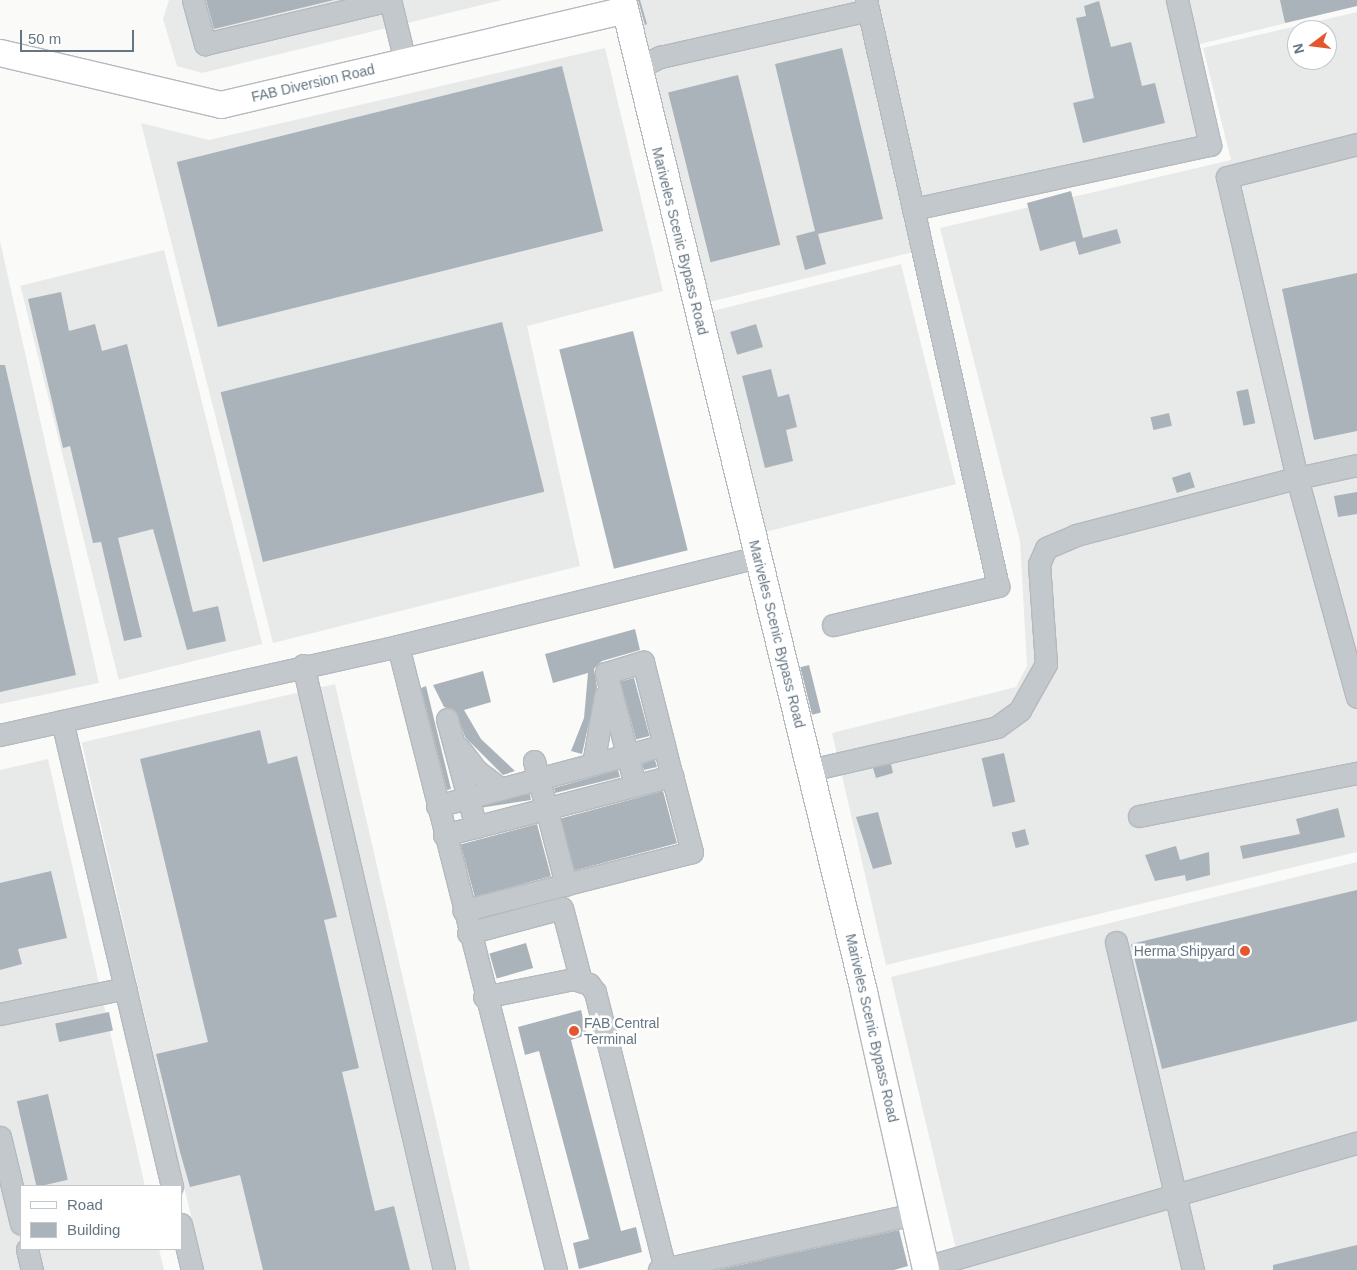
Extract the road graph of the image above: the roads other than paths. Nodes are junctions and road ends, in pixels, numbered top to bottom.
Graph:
1 (194, 0) edge
2 (389, 0) edge
3 (1177, 0) edge
4 (624, 5) edge
5 (867, 5) edge
6 (0, 53) edge
7 (405, 61) junction
8 (638, 68) junction
9 (1357, 144) edge
10 (914, 209) junction
11 (1357, 465) edge
12 (1297, 478) junction
13 (758, 557) junction
14 (833, 625) dead end
15 (398, 646) junction
16 (303, 665) junction
17 (606, 672) junction
18 (1357, 697) edge
19 (447, 719) junction
20 (62, 721) junction
21 (418, 727) junction
22 (0, 735) edge
23 (664, 745) junction
24 (627, 755) junction
25 (593, 764) junction
26 (536, 770) junction
27 (810, 770) junction
28 (1357, 773) edge
29 (672, 776) junction
30 (635, 785) junction
31 (501, 789) junction
32 (468, 798) junction
33 (437, 806) junction
34 (547, 808) junction
35 (1139, 816) dead end
36 (476, 827) junction
37 (444, 835) junction
38 (566, 885) junction
39 (463, 911) junction
40 (468, 933) junction
41 (1116, 942) dead end
42 (581, 982) junction
43 (125, 988) junction
44 (484, 997) junction
45 (0, 1014) edge
46 (0, 1137) edge
47 (1357, 1143) edge
48 (172, 1185) edge
49 (1172, 1193) junction
50 (914, 1214) junction
51 (20, 1220) edge
52 (182, 1228) edge
53 (27, 1250) edge
54 (926, 1268) edge
55 (662, 1269) edge
56 (32, 1270) edge
57 (192, 1270) edge
58 (444, 1270) edge
59 (556, 1270) edge
60 (1193, 1270) edge

1 - 2 lane
2 - 7 lane
3 - 10 lane
4 - 7 main road, FAB Diversion Road
4 - 8 main road, Mariveles Scenic Bypass Road
5 - 8 lane
5 - 10 lane
6 - 7 main road, FAB Diversion Road
8 - 13 main road, Mariveles Scenic Bypass Road
9 - 12 lane
10 - 14 lane
11 - 12 lane
12 - 18 lane
12 - 27 lane
13 - 15 lane
13 - 27 main road, Mariveles Scenic Bypass Road
15 - 16 lane
15 - 21 lane
16 - 20 lane
16 - 58 lane
17 - 23 lane
17 - 24 lane
17 - 25 lane
19 - 21 lane
19 - 31 lane
19 - 32 lane
20 - 22 lane
20 - 43 lane
21 - 33 lane
23 - 24 lane
23 - 29 lane
24 - 25 lane
24 - 30 lane
25 - 26 lane
26 - 31 lane
26 - 34 lane
27 - 50 main road, Mariveles Scenic Bypass Road
28 - 35 lane
29 - 30 lane
29 - 38 lane
30 - 34 lane
31 - 32 lane
32 - 33 lane
32 - 36 lane
33 - 37 lane
34 - 36 lane
34 - 38 lane
36 - 37 lane
37 - 39 lane
38 - 39 lane
39 - 40 lane
40 - 42 lane
40 - 44 lane
41 - 49 lane
42 - 44 lane
42 - 55 lane
43 - 45 lane
43 - 48 lane
44 - 59 lane
46 - 51 lane
47 - 49 lane
49 - 54 lane
49 - 60 lane
50 - 54 main road, Mariveles Scenic Bypass Road
50 - 55 lane
52 - 57 lane
53 - 56 lane

